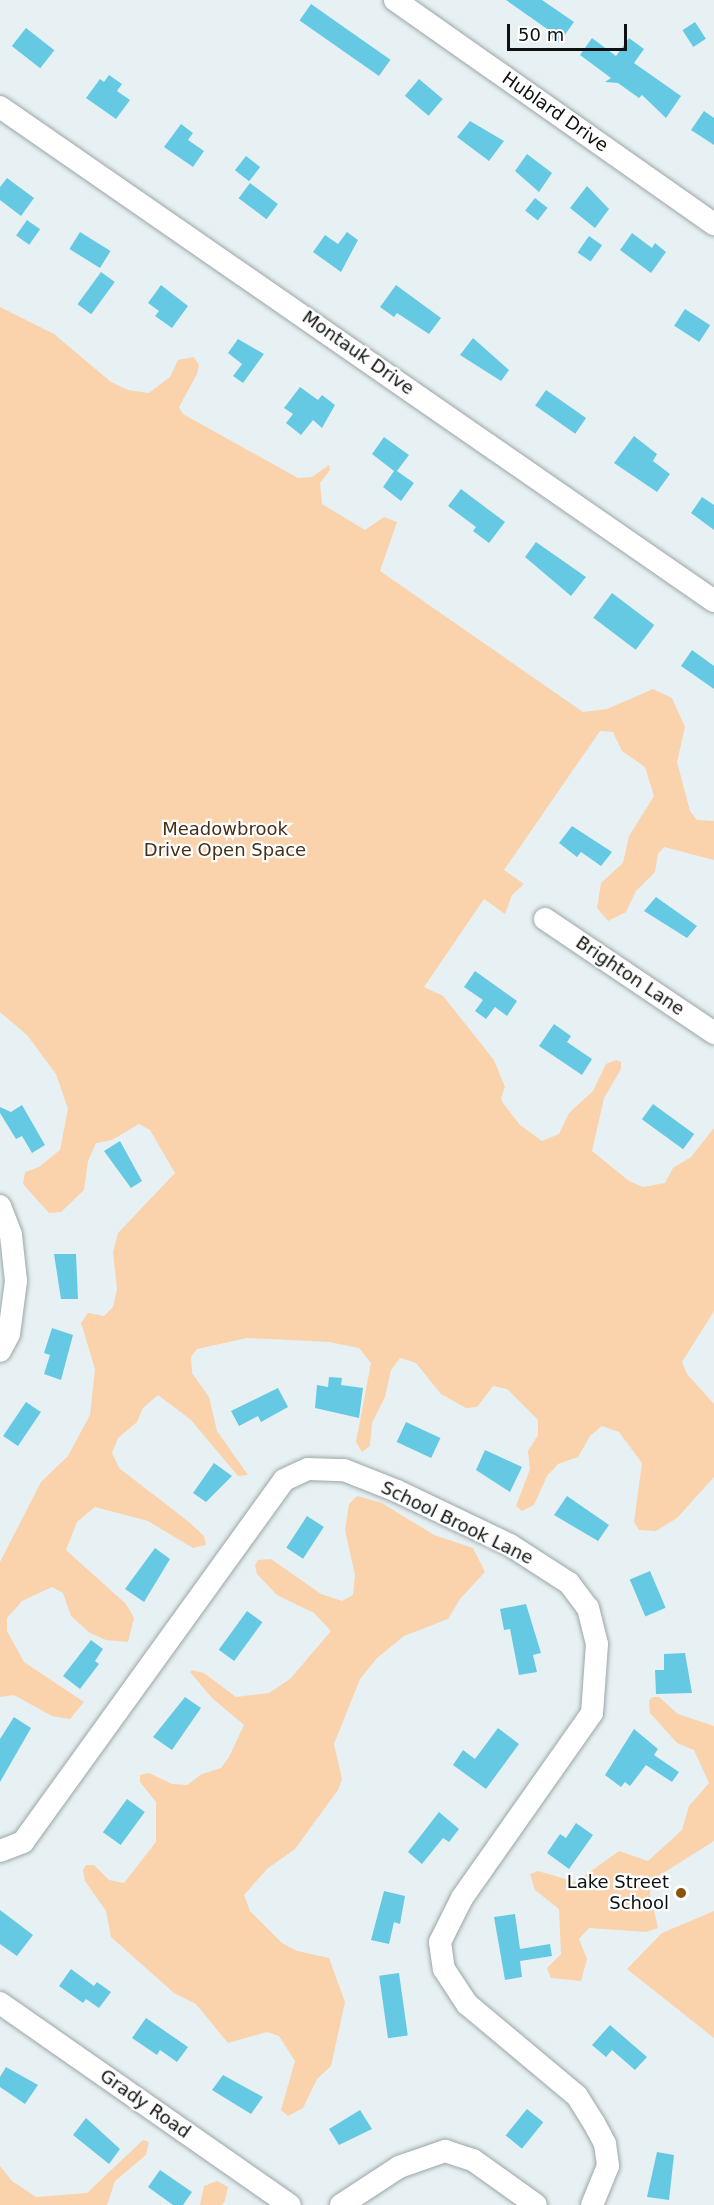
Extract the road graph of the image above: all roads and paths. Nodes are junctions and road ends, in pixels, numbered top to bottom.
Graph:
1 (395, 0) edge
2 (0, 107) edge
3 (714, 224) edge
4 (714, 601) edge
5 (545, 919) dead end
6 (714, 1033) edge
7 (0, 1206) edge
8 (0, 1351) edge
9 (0, 1851) edge
10 (0, 2003) edge
11 (290, 2205) edge
12 (341, 2205) edge
13 (536, 2205) edge
14 (592, 2205) edge

1 - 3 street, Hublard Drive
2 - 4 street, Montauk Drive
5 - 6 street, Brighton Lane
7 - 8 street
9 - 14 street, School Brook Lane
10 - 11 street, Grady Road
12 - 13 street

